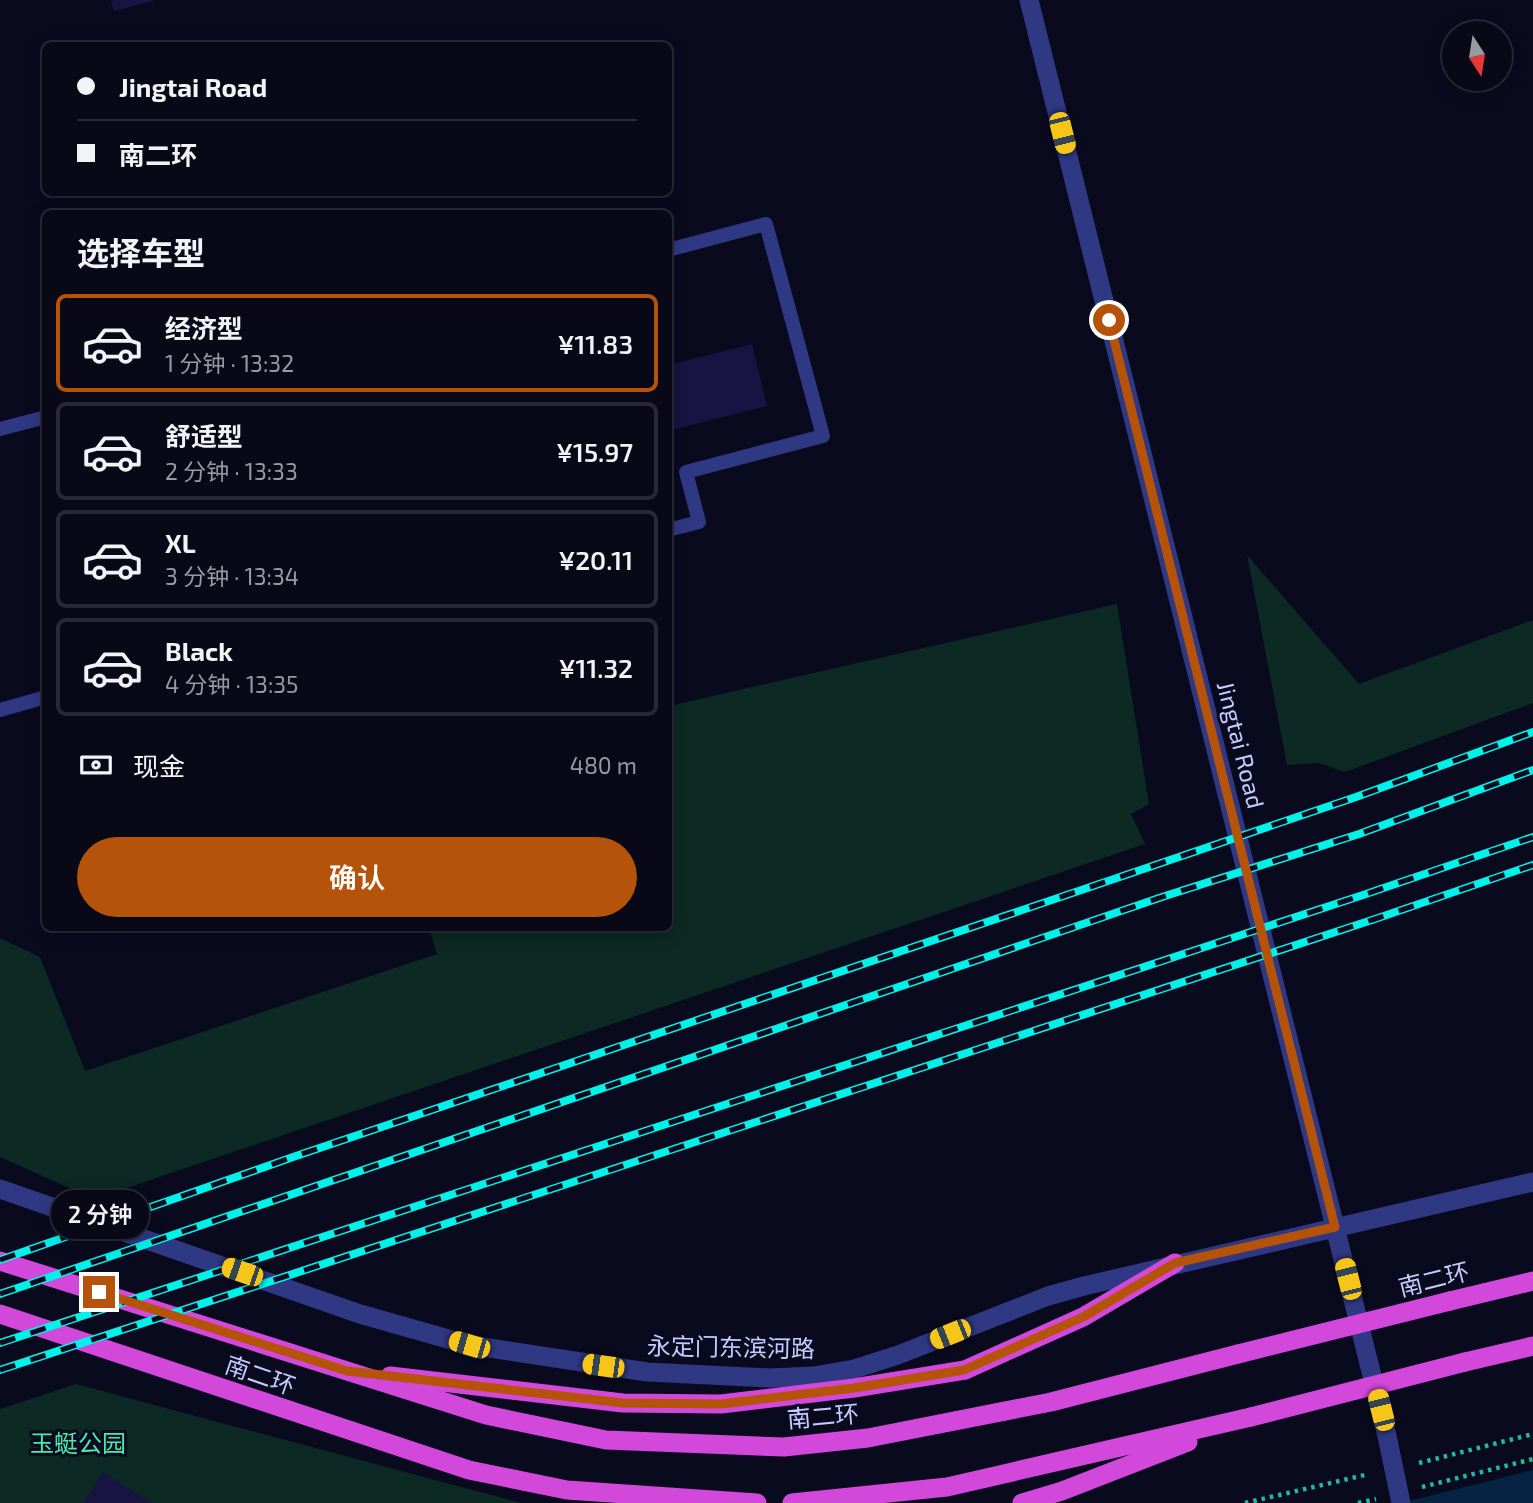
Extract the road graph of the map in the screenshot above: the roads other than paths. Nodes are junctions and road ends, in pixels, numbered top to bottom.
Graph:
1 (1029, 0) edge
2 (672, 249) edge
3 (42, 418) edge
4 (0, 429) edge
5 (672, 529) edge
6 (42, 698) edge
7 (0, 710) edge
8 (1533, 1182) edge
9 (0, 1189) edge
10 (1335, 1227) junction
11 (0, 1261) edge
12 (1175, 1263) junction
13 (1533, 1281) edge
14 (0, 1314) edge
15 (1533, 1346) edge
16 (347, 1371) junction
17 (1251, 1417) junction
18 (567, 1490) junction
19 (1399, 1492) edge
20 (600, 1503) edge
21 (757, 1503) edge
22 (792, 1503) edge
23 (1022, 1503) edge

1 - 10 street, Jingtai Road
2 - 5 lane
3 - 4 lane
6 - 7 lane
8 - 10 street, 永定门东滨河路
9 - 12 street, 永定门东滨河路
10 - 12 street, 永定门东滨河路
10 - 19 street, Jingtai Road
11 - 16 highway, 南二环
12 - 16 highway
13 - 16 highway, 南二环, bridge
14 - 18 highway, 南二环
15 - 17 highway, bridge
17 - 22 highway
17 - 23 highway
18 - 20 highway
18 - 21 highway, 南二环

